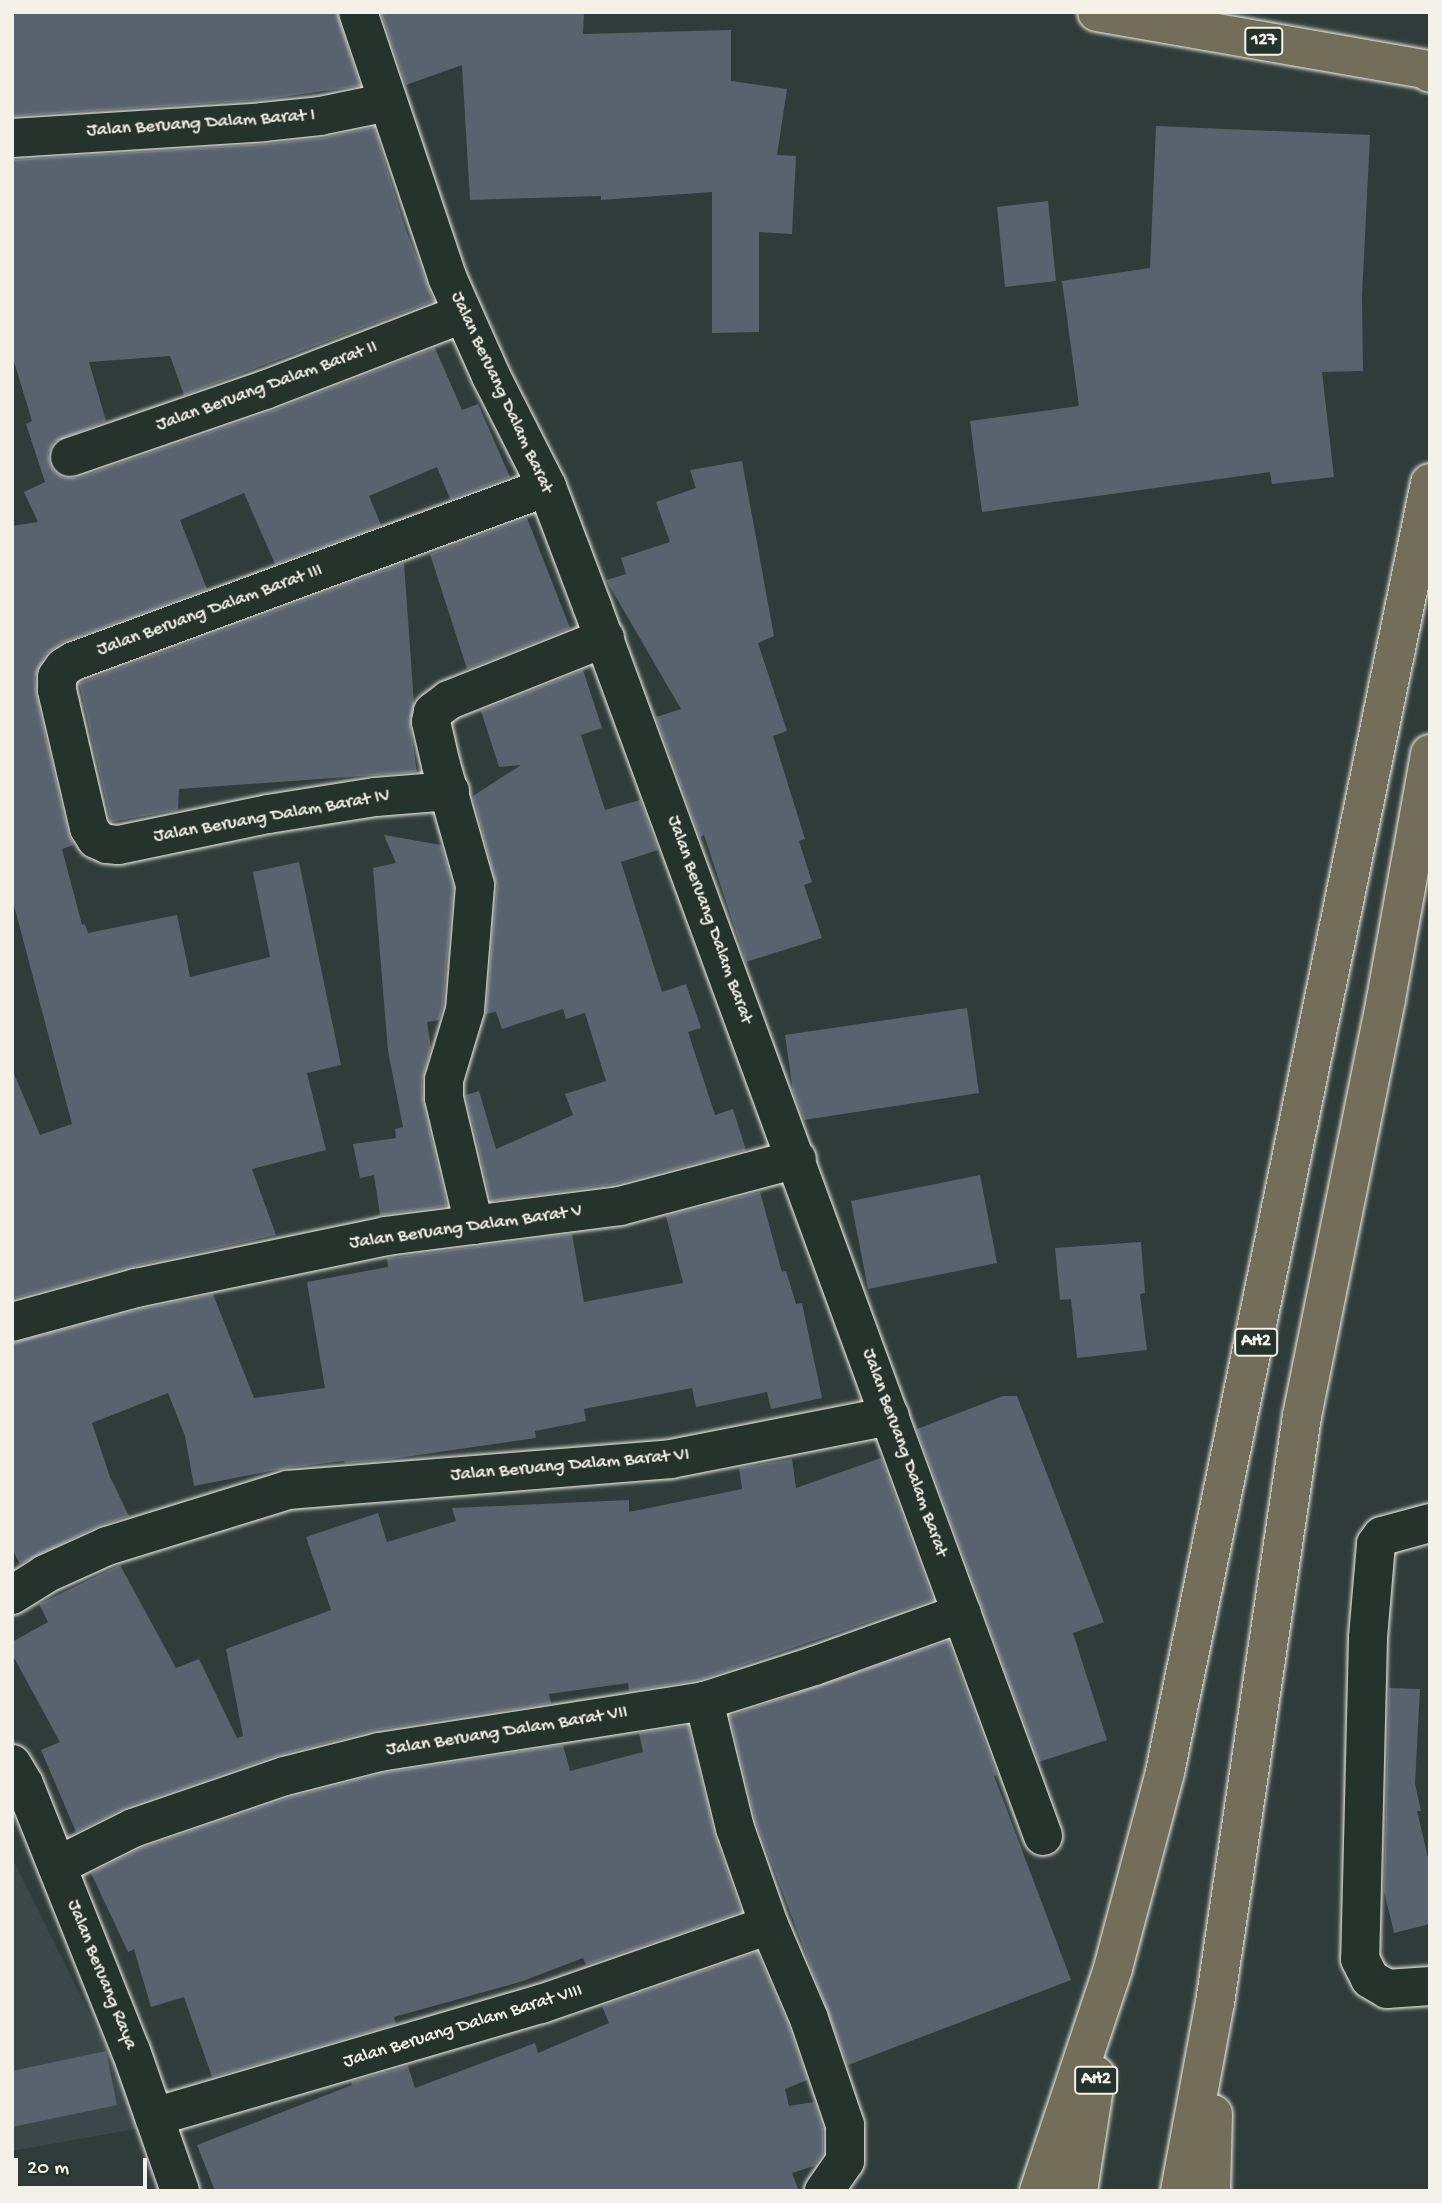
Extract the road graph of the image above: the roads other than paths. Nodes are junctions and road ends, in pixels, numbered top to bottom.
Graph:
1 (358, 12) edge
2 (1097, 12) edge
3 (1429, 71) edge
4 (388, 102) junction
5 (12, 138) edge
6 (462, 314) junction
7 (70, 457) dead end
8 (1430, 483) edge
9 (547, 487) junction
10 (605, 638) junction
11 (1430, 754) edge
12 (450, 791) junction
13 (118, 845) joint
14 (797, 1159) junction
15 (474, 1225) junction
16 (12, 1322) edge
17 (890, 1416) junction
18 (1430, 1523) edge
19 (12, 1595) edge
20 (962, 1613) junction
21 (704, 1701) junction
22 (12, 1764) edge
23 (1043, 1836) dead end
24 (57, 1866) junction
25 (769, 1925) junction
26 (1113, 1968) junction
27 (1430, 1986) edge
28 (1215, 2003) junction
29 (154, 2117) junction
30 (834, 2176) edge
31 (180, 2191) edge
32 (1039, 2191) edge
33 (1078, 2191) edge
34 (1180, 2191) edge
35 (1211, 2191) edge

1 - 4 street, Jalan Beruang Dalam Barat
2 - 3 main road, 127
4 - 5 street, Jalan Beruang Dalam Barat I
4 - 6 street, Jalan Beruang Dalam Barat
6 - 7 street, Jalan Beruang Dalam Barat II
6 - 9 street, Jalan Beruang Dalam Barat
8 - 26 main road, AH2
9 - 10 street, Jalan Beruang Dalam Barat
9 - 13 street, Jalan Beruang Dalam Barat III
10 - 12 street
10 - 14 street, Jalan Beruang Dalam Barat
11 - 28 main road
12 - 13 street, Jalan Beruang Dalam Barat IV
12 - 15 street
14 - 15 street, Jalan Beruang Dalam Barat V
14 - 17 street, Jalan Beruang Dalam Barat
15 - 16 street, Jalan Beruang Dalam Barat V
17 - 19 street, Jalan Beruang Dalam Barat VI
17 - 20 street, Jalan Beruang Dalam Barat
18 - 27 street
20 - 21 street, Jalan Beruang Dalam Barat VII
20 - 23 street, Jalan Beruang Dalam Barat
21 - 24 street, Jalan Beruang Dalam Barat VII
21 - 25 street
22 - 24 street, Jalan Beruang Raya
24 - 29 street, Jalan Beruang Raya
25 - 29 street, Jalan Beruang Dalam Barat VIII
25 - 30 street
26 - 32 main road, AH2
26 - 33 main road, AH2
28 - 34 main road
28 - 35 main road
29 - 31 street, Jalan Beruang Raya

